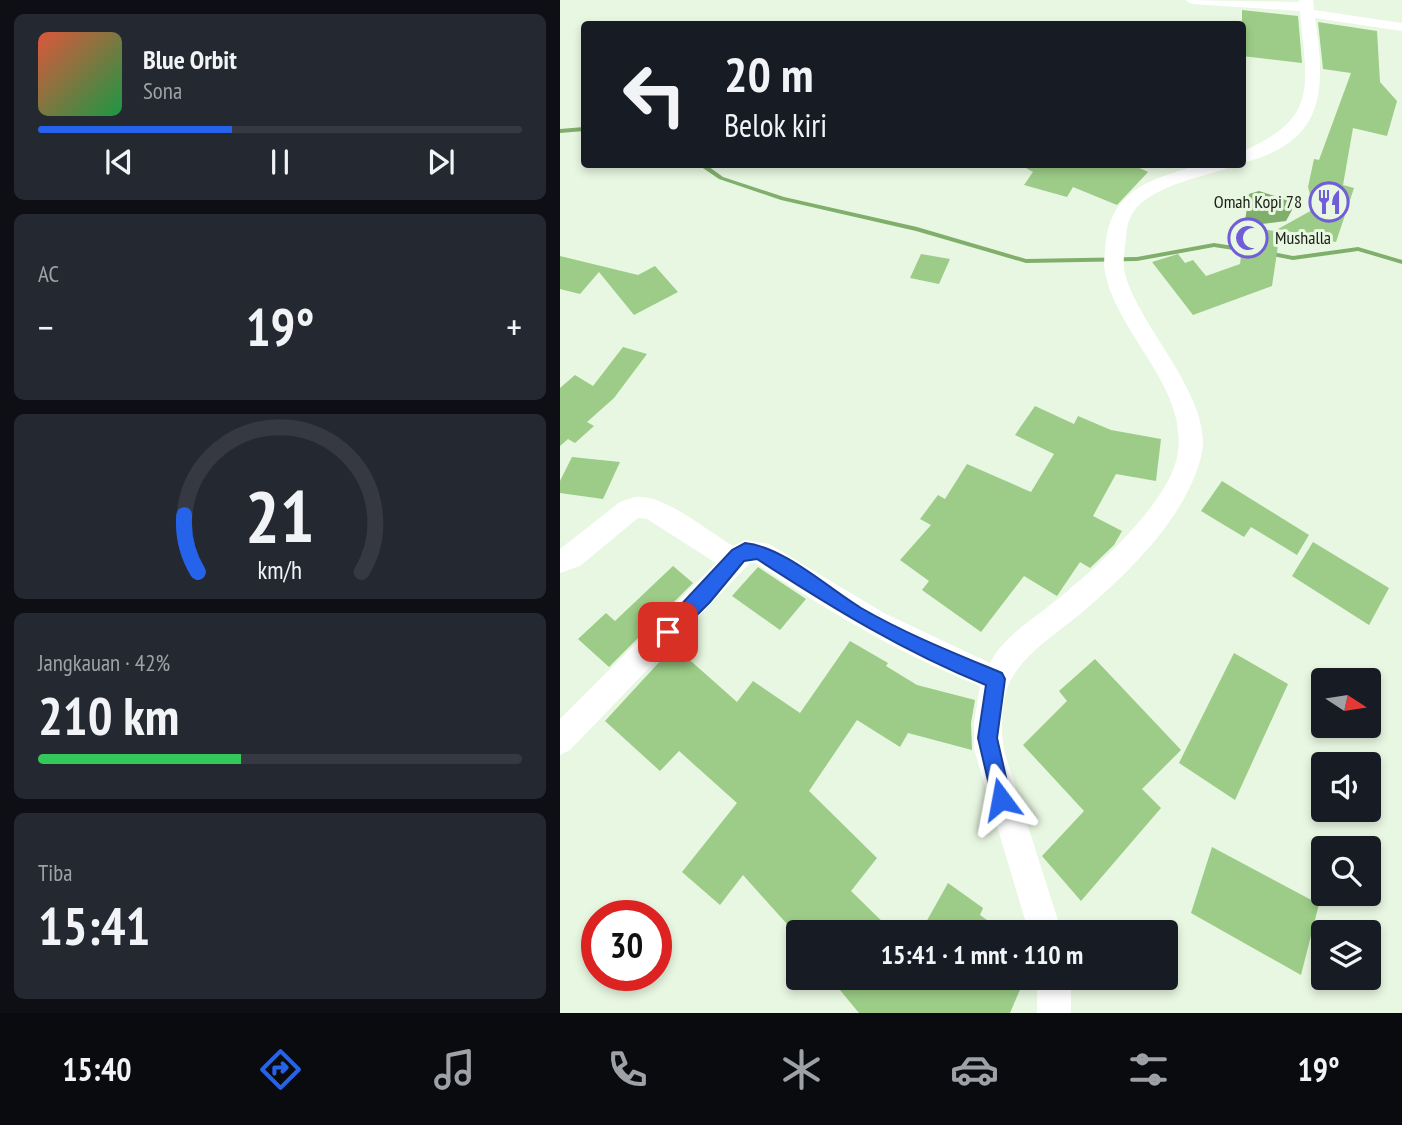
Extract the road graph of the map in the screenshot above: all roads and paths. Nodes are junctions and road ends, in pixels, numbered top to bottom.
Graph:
1 (1192, 0) edge
2 (1307, 7) edge
3 (1402, 27) edge
4 (1246, 156) edge
5 (1210, 168) edge
6 (560, 561) edge
7 (734, 561) junction
8 (996, 679) junction
9 (560, 740) edge
10 (1043, 920) edge
11 (1054, 990) edge
12 (1054, 1013) edge

1 - 2 street
2 - 3 street
2 - 4 street
5 - 8 street
6 - 7 street
7 - 8 street
7 - 9 street
8 - 10 street
11 - 12 street

